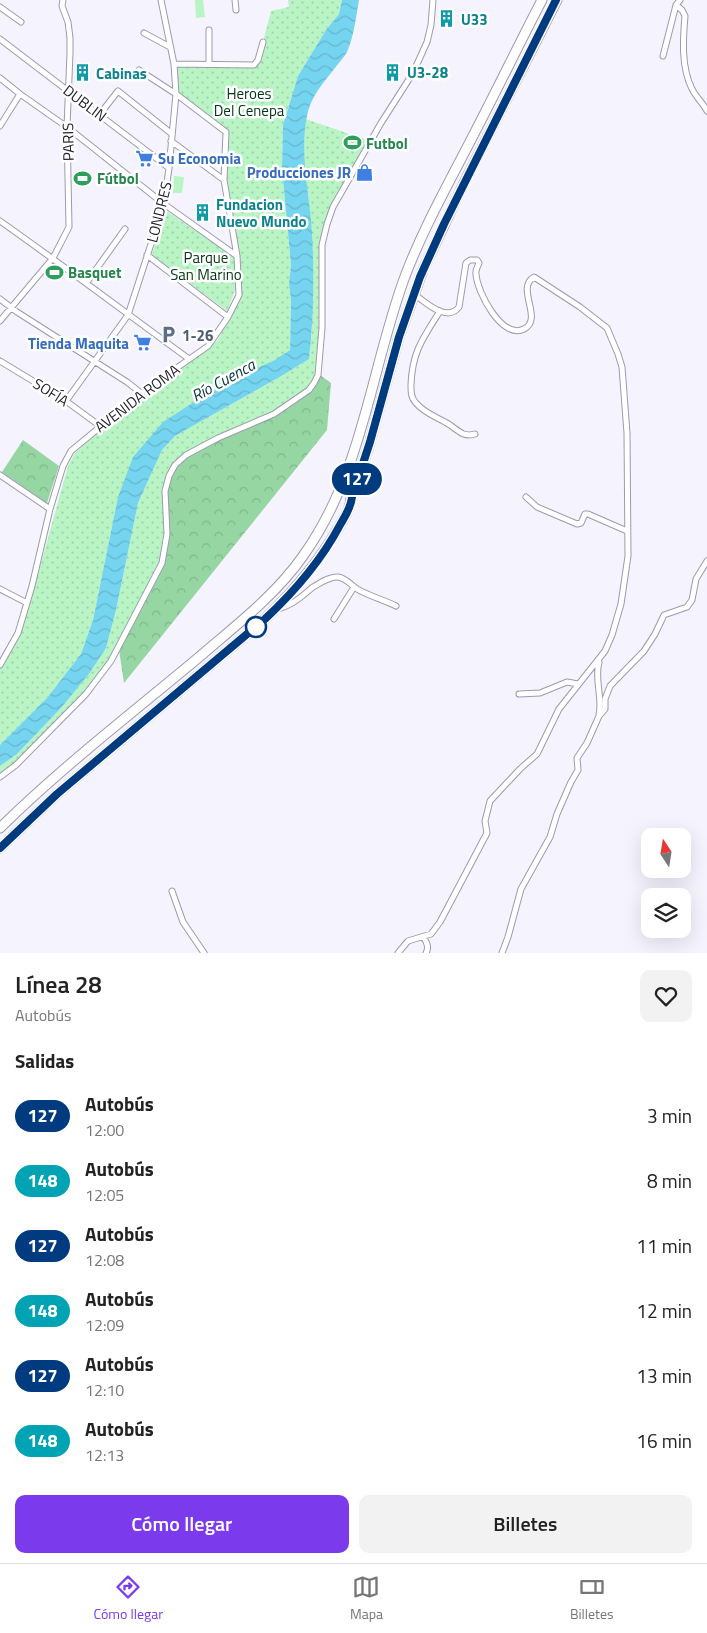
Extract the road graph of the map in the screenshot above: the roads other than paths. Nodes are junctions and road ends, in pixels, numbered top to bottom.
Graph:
1 (63, 0) edge
2 (162, 0) edge
3 (235, 0) edge
4 (433, 0) edge
5 (542, 0) edge
6 (556, 0) edge
7 (680, 0) edge
8 (676, 5) junction
9 (0, 7) edge
10 (236, 10) dead end
11 (21, 22) dead end
12 (209, 30) dead end
13 (144, 33) dead end
14 (0, 39) edge
15 (263, 42) dead end
16 (170, 47) junction
17 (663, 56) dead end
18 (174, 64) junction
19 (209, 64) junction
20 (139, 70) dead end
21 (0, 78) edge
22 (68, 90) junction
23 (20, 94) junction
24 (176, 94) junction
25 (707, 111) edge
26 (100, 114) junction
27 (0, 126) edge
28 (67, 127) junction
29 (172, 134) junction
30 (171, 141) junction
31 (169, 168) junction
32 (224, 180) junction
33 (164, 204) junction
34 (0, 221) edge
35 (125, 229) dead end
36 (147, 255) junction
37 (237, 256) junction
38 (53, 258) junction
39 (88, 282) junction
40 (413, 293) junction
41 (0, 299) edge
42 (12, 308) junction
43 (440, 311) junction
44 (128, 315) junction
45 (228, 317) junction
46 (0, 321) edge
47 (190, 358) junction
48 (0, 360) edge
49 (94, 362) junction
50 (141, 393) junction
51 (66, 402) junction
52 (100, 426) junction
53 (475, 434) dead end
54 (0, 475) edge
55 (526, 497) dead end
56 (50, 509) junction
57 (627, 531) junction
58 (707, 561) edge
59 (354, 587) junction
60 (0, 589) edge
61 (27, 603) junction
62 (396, 606) dead end
63 (275, 610) junction
64 (334, 619) dead end
65 (600, 658) junction
66 (0, 665) edge
67 (578, 684) junction
68 (519, 694) dead end
69 (599, 716) junction
70 (0, 777) edge
71 (0, 828) edge
72 (0, 848) edge
73 (172, 891) dead end
74 (423, 938) junction
75 (204, 953) edge
76 (398, 953) edge
77 (426, 953) edge
78 (502, 953) edge

1 - 22 street, PARIS
2 - 16 street, LONDRES
3 - 10 street
4 - 70 street
5 - 71 highway
6 - 40 highway
7 - 8 street
8 - 17 street
8 - 25 street
9 - 11 street
12 - 19 street
13 - 16 street
14 - 22 street, DUBLIN
15 - 19 street
16 - 18 street, LONDRES
18 - 19 street
18 - 24 street, LONDRES
20 - 24 street
21 - 23 street
22 - 26 street, DUBLIN
22 - 28 street, PARIS
23 - 27 street
23 - 28 street
24 - 29 street, LONDRES
24 - 32 street, AVENIDA ROMA
26 - 29 street
26 - 31 street, DUBLIN
28 - 33 street
28 - 38 street, PARIS
29 - 30 street, LONDRES
30 - 31 street, LONDRES
30 - 32 street
31 - 33 street, LONDRES
32 - 37 street, AVENIDA ROMA
33 - 36 street, LONDRES
33 - 37 street
34 - 38 street
35 - 39 street
36 - 44 street, LONDRES
36 - 45 street
37 - 45 street, AVENIDA ROMA
38 - 39 street
38 - 42 street, PARIS
39 - 44 street
40 - 43 street
40 - 63 highway
41 - 42 street
42 - 46 street, PARIS
42 - 49 street
43 - 53 street
43 - 57 street
44 - 47 street
44 - 49 street, LONDRES
45 - 47 street, AVENIDA ROMA
47 - 50 street, AVENIDA ROMA
48 - 51 street, SOFÍA
49 - 50 street
49 - 51 street, LONDRES
50 - 52 street, AVENIDA ROMA
51 - 52 street, SOFÍA
52 - 56 street, AVENIDA ROMA
54 - 56 street
55 - 57 street
56 - 61 street, AVENIDA ROMA
57 - 65 street
58 - 69 street
59 - 62 street
59 - 63 street
59 - 64 street
60 - 61 street
61 - 66 street, AVENIDA ROMA
63 - 72 highway
65 - 67 street
65 - 69 street
67 - 68 street
67 - 74 street
69 - 78 street
73 - 75 street
74 - 76 street
74 - 77 street

